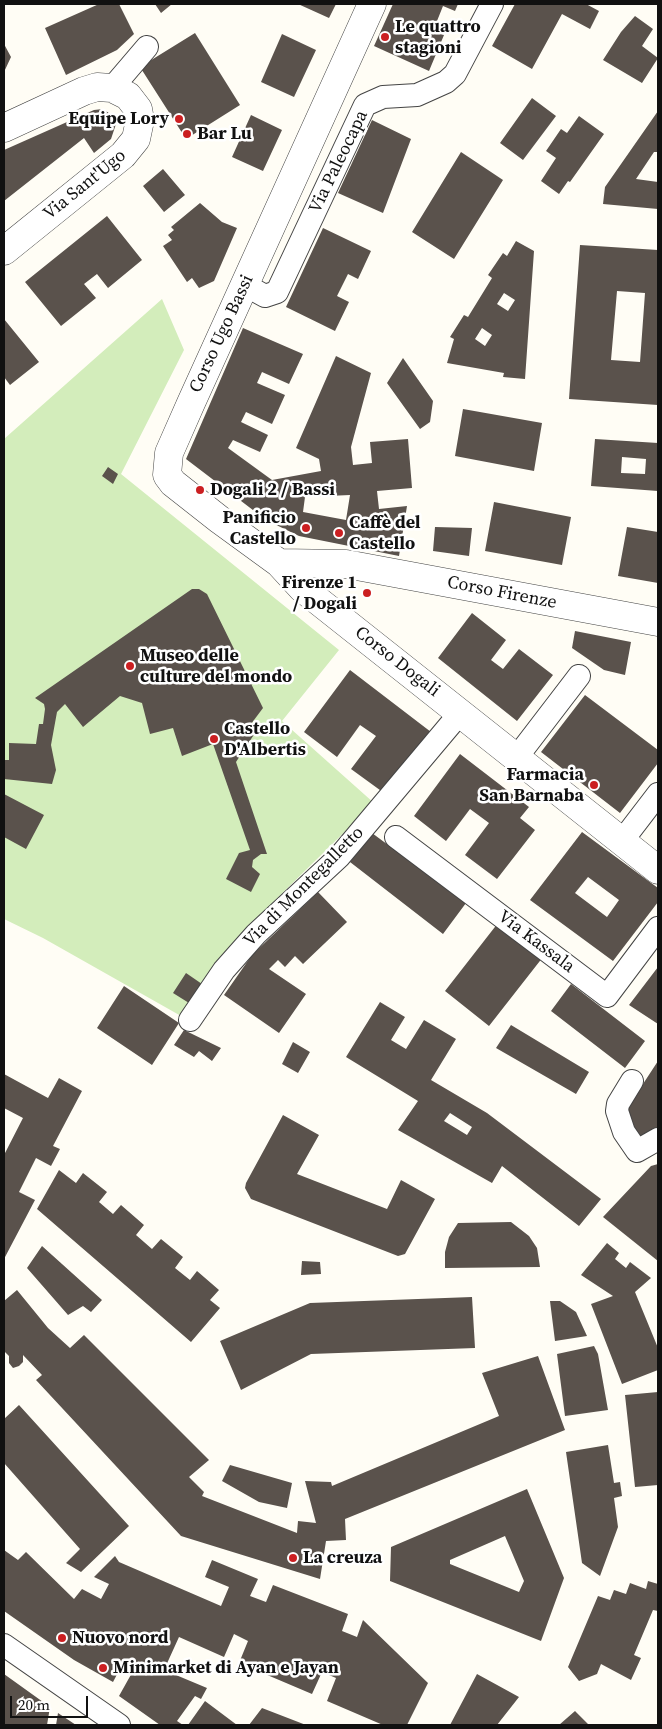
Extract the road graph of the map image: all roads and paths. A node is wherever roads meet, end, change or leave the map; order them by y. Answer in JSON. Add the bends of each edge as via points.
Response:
{"nodes":[{"id":1,"x":372,"y":4,"type":"edge"},
{"id":2,"x":492,"y":4,"type":"edge"},
{"id":3,"x":147,"y":47,"type":"dead end"},
{"id":4,"x":112,"y":88,"type":"junction"},
{"id":5,"x":4,"y":128,"type":"edge"},
{"id":6,"x":4,"y":251,"type":"edge"},
{"id":7,"x":245,"y":285,"type":"junction"},
{"id":8,"x":279,"y":563,"type":"junction"},
{"id":9,"x":658,"y":622,"type":"edge"},
{"id":10,"x":579,"y":676,"type":"dead end"},
{"id":11,"x":461,"y":712,"type":"junction"},
{"id":12,"x":517,"y":757,"type":"junction"},
{"id":13,"x":658,"y":794,"type":"edge"},
{"id":14,"x":396,"y":836,"type":"dead end"},
{"id":15,"x":622,"y":841,"type":"junction"},
{"id":16,"x":658,"y":870,"type":"edge"},
{"id":17,"x":658,"y":928,"type":"edge"},
{"id":18,"x":190,"y":1020,"type":"dead end"},
{"id":19,"x":632,"y":1081,"type":"dead end"},
{"id":20,"x":658,"y":1139,"type":"edge"},
{"id":21,"x":4,"y":1645,"type":"edge"},
{"id":22,"x":119,"y":1725,"type":"edge"}],
"edges":[{"from":1,"to":7,"type":"street","name":"Corso Ugo Bassi"},
{"from":2,"to":7,"type":"street","name":"Via Paleocapa","via":[[455,74],[446,82],[417,95],[383,97],[364,105],[277,292],[265,296]]},
{"from":3,"to":4,"type":"street"},
{"from":4,"to":5,"type":"street","via":[[97,87],[84,91]]},
{"from":4,"to":6,"type":"street","name":"Via Sant'Ugo","via":[[128,96],[138,109],[139,126],[132,146]]},
{"from":7,"to":8,"type":"street","name":"Corso Ugo Bassi","via":[[169,453],[166,472],[169,480]]},
{"from":8,"to":9,"type":"street","name":"Corso Firenze","via":[[346,564]]},
{"from":8,"to":11,"type":"street","name":"Corso Dogali","via":[[302,588]]},
{"from":10,"to":12,"type":"street"},
{"from":11,"to":12,"type":"street","name":"Corso Dogali"},
{"from":11,"to":18,"type":"street","name":"Via di Montegalletto","via":[[340,857],[256,934],[224,970]]},
{"from":12,"to":15,"type":"street","name":"Corso Dogali"},
{"from":13,"to":15,"type":"street"},
{"from":14,"to":17,"type":"street","name":"Via Kassala","via":[[607,996]]},
{"from":15,"to":16,"type":"street","name":"Corso Dogali"},
{"from":19,"to":20,"type":"street","via":[[618,1104],[624,1132],[637,1151]]},
{"from":21,"to":22,"type":"street"}]}
